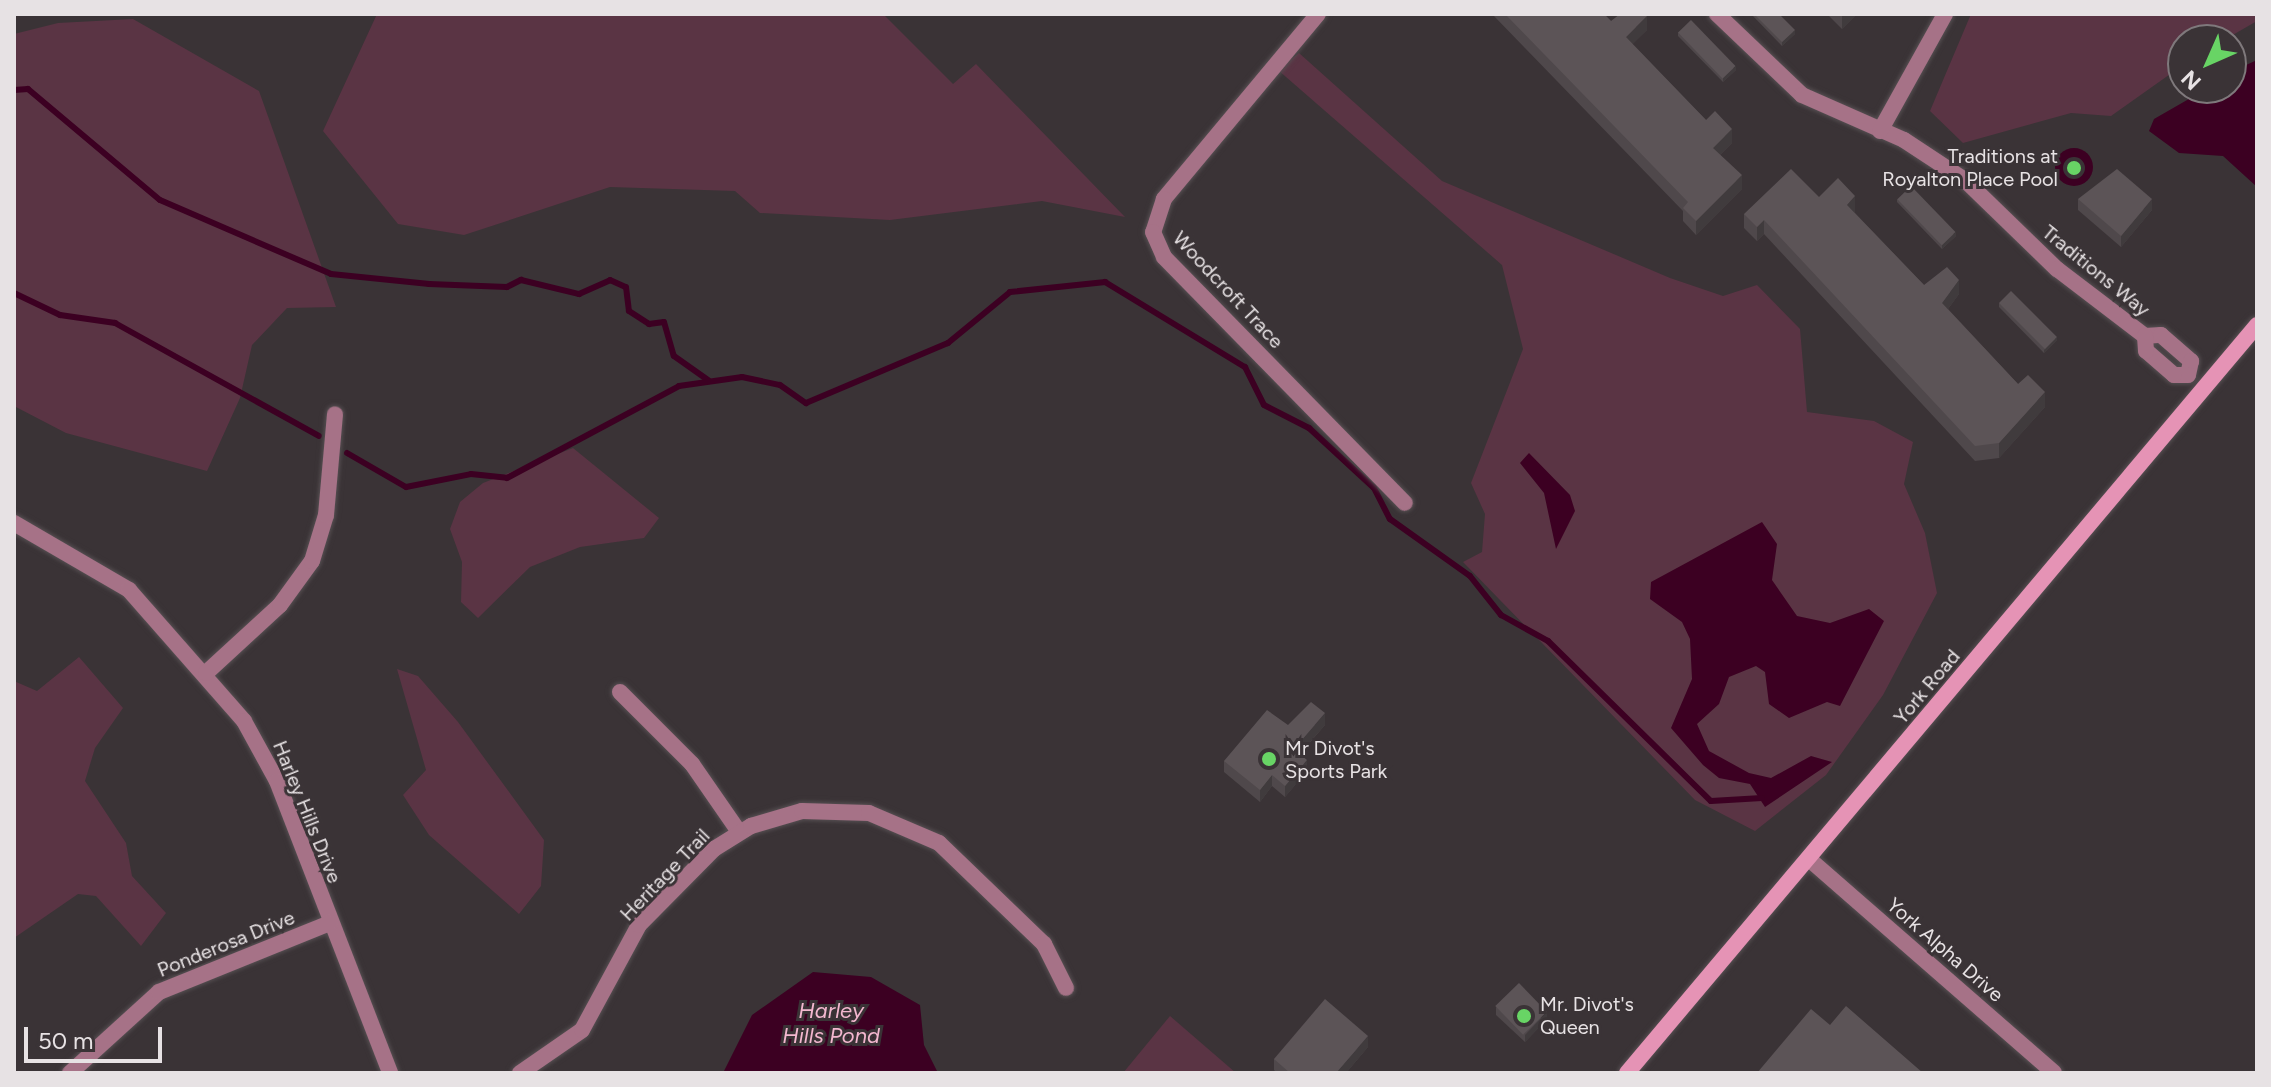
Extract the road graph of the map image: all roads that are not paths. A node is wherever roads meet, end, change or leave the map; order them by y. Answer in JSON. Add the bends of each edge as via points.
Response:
{"nodes":[{"id":1,"x":1318,"y":14,"type":"edge"},
{"id":2,"x":1717,"y":14,"type":"edge"},
{"id":3,"x":1945,"y":14,"type":"edge"},
{"id":4,"x":1880,"y":131,"type":"junction"},
{"id":5,"x":2257,"y":325,"type":"edge"},
{"id":6,"x":2203,"y":389,"type":"junction"},
{"id":7,"x":335,"y":414,"type":"dead end"},
{"id":8,"x":1405,"y":503,"type":"dead end"},
{"id":9,"x":14,"y":523,"type":"edge"},
{"id":10,"x":206,"y":673,"type":"junction"},
{"id":11,"x":620,"y":692,"type":"dead end"},
{"id":12,"x":739,"y":832,"type":"junction"},
{"id":13,"x":1809,"y":859,"type":"junction"},
{"id":14,"x":330,"y":923,"type":"junction"},
{"id":15,"x":1066,"y":988,"type":"dead end"},
{"id":16,"x":70,"y":1073,"type":"edge"},
{"id":17,"x":390,"y":1073,"type":"edge"},
{"id":18,"x":520,"y":1073,"type":"edge"},
{"id":19,"x":1627,"y":1073,"type":"edge"},
{"id":20,"x":2054,"y":1073,"type":"edge"}],
"edges":[{"from":1,"to":8,"type":"street","name":"Woodcroft Trace","via":[[1273,59],[1212,149],[1158,206],[1155,240]]},
{"from":2,"to":4,"type":"street","name":"Traditions Way","via":[[1787,85]]},
{"from":3,"to":4,"type":"street"},
{"from":4,"to":6,"type":"street","name":"Traditions Way","via":[[1965,180],[2039,254],[2145,336],[2146,351],[2174,375],[2188,375]]},
{"from":5,"to":6,"type":"street","name":"York Road"},
{"from":6,"to":13,"type":"street","name":"York Road"},
{"from":7,"to":10,"type":"street","via":[[326,515],[312,561],[280,605]]},
{"from":9,"to":10,"type":"street","name":"Harley Hills Drive","via":[[112,576]]},
{"from":10,"to":14,"type":"street","name":"Harley Hills Drive","via":[[269,764]]},
{"from":11,"to":12,"type":"street","via":[[692,764]]},
{"from":12,"to":15,"type":"street","name":"Heritage Trail","via":[[820,808],[906,825],[950,852],[1044,944]]},
{"from":12,"to":18,"type":"street","name":"Heritage Trail","via":[[639,925],[582,1030]]},
{"from":13,"to":19,"type":"street","name":"York Road"},
{"from":13,"to":20,"type":"street","name":"York Alpha Drive"},
{"from":14,"to":16,"type":"street","name":"Ponderosa Drive","via":[[159,992]]},
{"from":14,"to":17,"type":"street","name":"Harley Hills Drive"}]}
